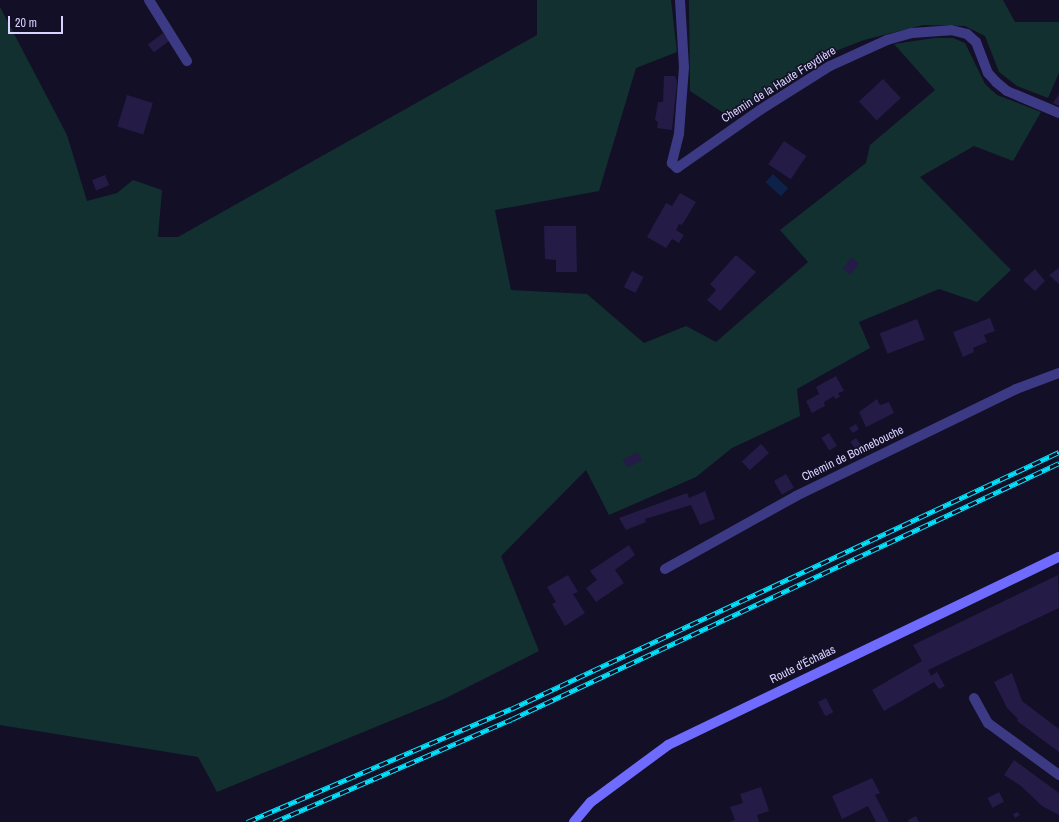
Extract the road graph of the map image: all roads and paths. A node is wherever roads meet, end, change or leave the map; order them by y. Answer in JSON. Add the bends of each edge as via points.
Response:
{"nodes":[{"id":1,"x":148,"y":0,"type":"edge"},
{"id":2,"x":680,"y":0,"type":"edge"},
{"id":3,"x":187,"y":61,"type":"dead end"},
{"id":4,"x":1059,"y":113,"type":"edge"},
{"id":5,"x":1059,"y":373,"type":"edge"},
{"id":6,"x":1059,"y":557,"type":"edge"},
{"id":7,"x":665,"y":569,"type":"dead end"},
{"id":8,"x":974,"y":698,"type":"dead end"},
{"id":9,"x":1059,"y":775,"type":"edge"},
{"id":10,"x":574,"y":822,"type":"edge"}],
"edges":[{"from":1,"to":3,"type":"street"},
{"from":2,"to":4,"type":"street","name":"Chemin de la Haute Freydière","via":[[684,67],[679,134],[672,163],[677,168],[760,110],[830,66],[887,40],[912,33],[951,30],[967,34],[976,42],[988,72],[996,82],[1007,91]]},
{"from":5,"to":7,"type":"street","name":"Chemin de Bonnebouche","via":[[1016,389],[796,496]]},
{"from":6,"to":10,"type":"street","name":"Route d'Échalas","via":[[668,744],[591,802]]},
{"from":8,"to":9,"type":"street","via":[[988,723]]}]}
